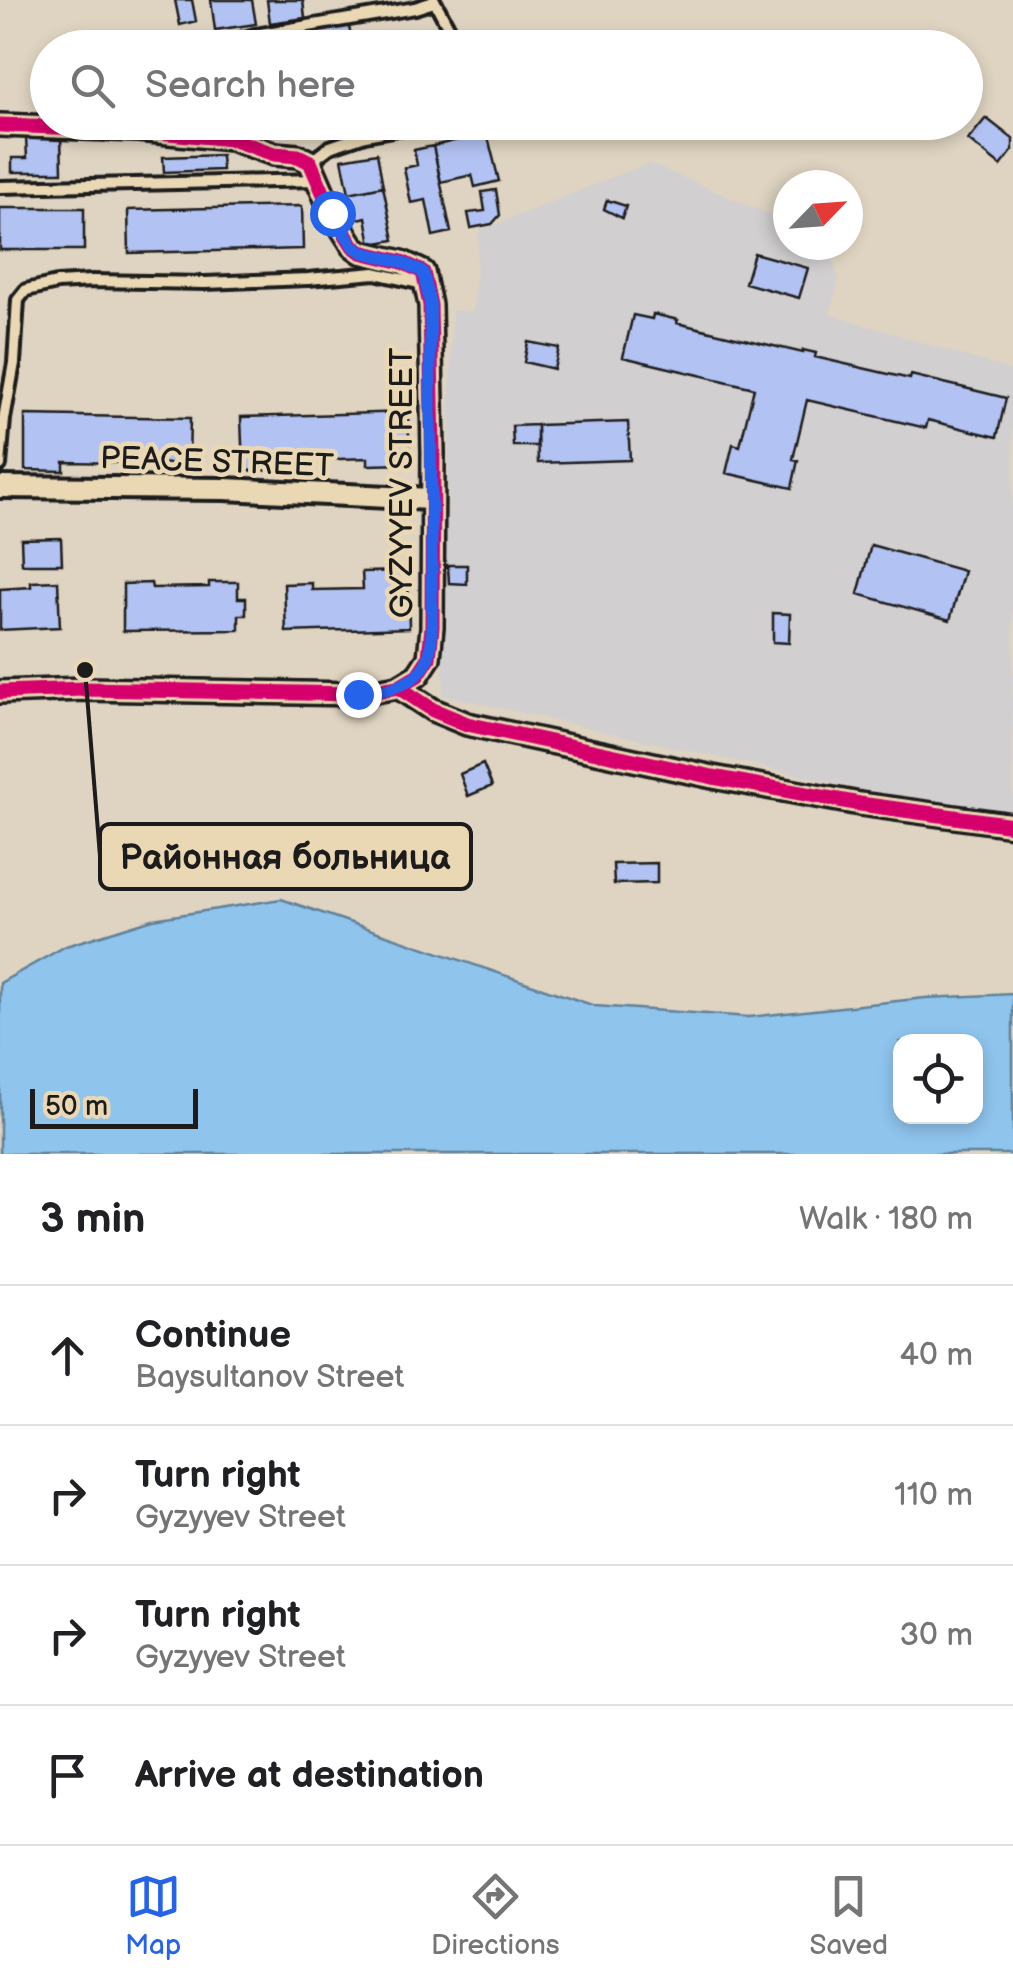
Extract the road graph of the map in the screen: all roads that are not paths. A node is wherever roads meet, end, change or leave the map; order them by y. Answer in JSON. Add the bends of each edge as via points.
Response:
{"nodes":[{"id":1,"x":434,"y":1,"type":"edge"},
{"id":2,"x":285,"y":30,"type":"edge"},
{"id":3,"x":451,"y":30,"type":"edge"},
{"id":4,"x":0,"y":125,"type":"edge"},
{"id":5,"x":30,"y":125,"type":"edge"},
{"id":6,"x":247,"y":140,"type":"edge"},
{"id":7,"x":350,"y":140,"type":"edge"},
{"id":8,"x":314,"y":171,"type":"junction"},
{"id":9,"x":0,"y":187,"type":"edge"},
{"id":10,"x":427,"y":285,"type":"junction"},
{"id":11,"x":0,"y":465,"type":"edge"},
{"id":12,"x":0,"y":487,"type":"edge"},
{"id":13,"x":432,"y":500,"type":"junction"},
{"id":14,"x":398,"y":687,"type":"junction"},
{"id":15,"x":0,"y":692,"type":"edge"},
{"id":16,"x":1013,"y":826,"type":"edge"}],
"edges":[{"from":1,"to":2,"type":"lane"},
{"from":1,"to":3,"type":"lane"},
{"from":4,"to":5,"type":"street"},
{"from":6,"to":8,"type":"street","via":[[274,154],[298,156]]},
{"from":7,"to":8,"type":"lane","via":[[330,147]]},
{"from":8,"to":9,"type":"lane"},
{"from":8,"to":10,"type":"street","via":[[353,246],[423,272]]},
{"from":10,"to":11,"type":"lane","via":[[375,272],[26,290],[18,300]]},
{"from":10,"to":13,"type":"street","name":"GYZYYEV STREET"},
{"from":12,"to":13,"type":"street","name":"PEACE STREET"},
{"from":13,"to":14,"type":"street","name":"GYZYYEV STREET","via":[[429,658]]},
{"from":14,"to":15,"type":"street","via":[[358,694]]},
{"from":14,"to":16,"type":"street","via":[[467,724],[786,791]]}]}
